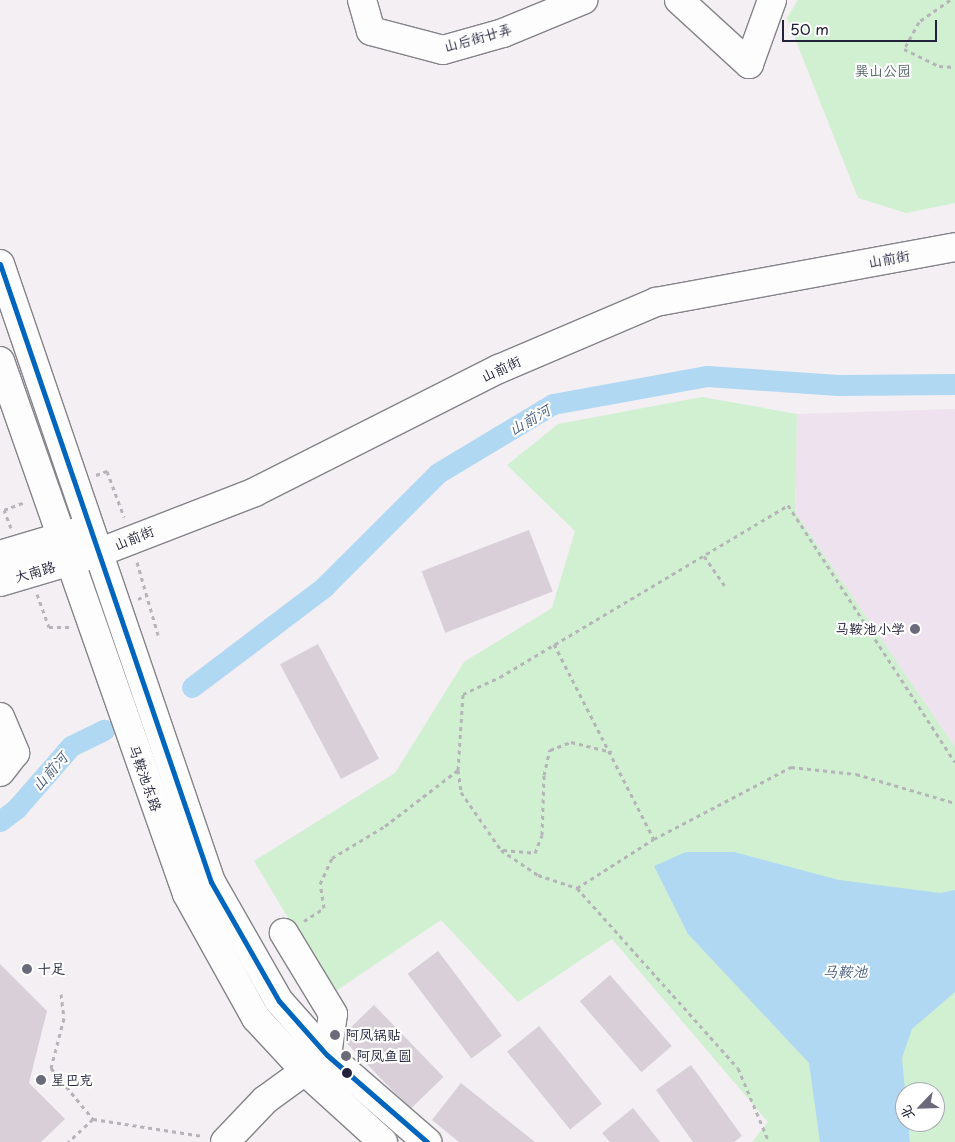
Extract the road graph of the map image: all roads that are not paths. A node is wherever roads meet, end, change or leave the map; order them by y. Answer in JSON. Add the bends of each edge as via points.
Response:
{"nodes":[{"id":1,"x":362,"y":0,"type":"edge"},
{"id":2,"x":583,"y":0,"type":"edge"},
{"id":3,"x":679,"y":0,"type":"edge"},
{"id":4,"x":772,"y":0,"type":"edge"},
{"id":5,"x":955,"y":247,"type":"edge"},
{"id":6,"x":0,"y":264,"type":"edge"},
{"id":7,"x":0,"y":361,"type":"edge"},
{"id":8,"x":93,"y":541,"type":"junction"},
{"id":9,"x":66,"y":549,"type":"junction"},
{"id":10,"x":0,"y":555,"type":"edge"},
{"id":11,"x":0,"y":582,"type":"edge"},
{"id":12,"x":0,"y":717,"type":"edge"},
{"id":13,"x":0,"y":772,"type":"edge"},
{"id":14,"x":284,"y":933,"type":"road end"},
{"id":15,"x":327,"y":1055,"type":"junction"},
{"id":16,"x":306,"y":1072,"type":"junction"},
{"id":17,"x":227,"y":1140,"type":"edge"},
{"id":18,"x":383,"y":1142,"type":"edge"},
{"id":19,"x":428,"y":1142,"type":"edge"}],
"edges":[{"from":1,"to":2,"type":"main road","name":"山后街廿弄","via":[[371,31],[443,50],[503,33]]},
{"from":3,"to":4,"type":"main road","via":[[748,64]]},
{"from":5,"to":8,"type":"main road","name":"山前街","via":[[656,302],[499,369],[255,492]]},
{"from":6,"to":8,"type":"main road","name":"马鞍池东路"},
{"from":7,"to":9,"type":"main road","name":"马鞍池东路"},
{"from":8,"to":9,"type":"main road","name":"山前街"},
{"from":8,"to":15,"type":"main road","name":"马鞍池东路","via":[[211,882],[279,1001]]},
{"from":9,"to":10,"type":"main road","name":"大南路"},
{"from":9,"to":11,"type":"main road","name":"大南路"},
{"from":9,"to":16,"type":"main road","name":"马鞍池东路","via":[[186,894],[256,1018]]},
{"from":12,"to":13,"type":"main road","via":[[15,753]]},
{"from":14,"to":15,"type":"main road","via":[[333,1014]]},
{"from":15,"to":16,"type":"main road"},
{"from":15,"to":19,"type":"main road","name":"马鞍池东路"},
{"from":16,"to":17,"type":"main road","via":[[265,1100]]},
{"from":16,"to":18,"type":"main road","name":"马鞍池东路"}]}
